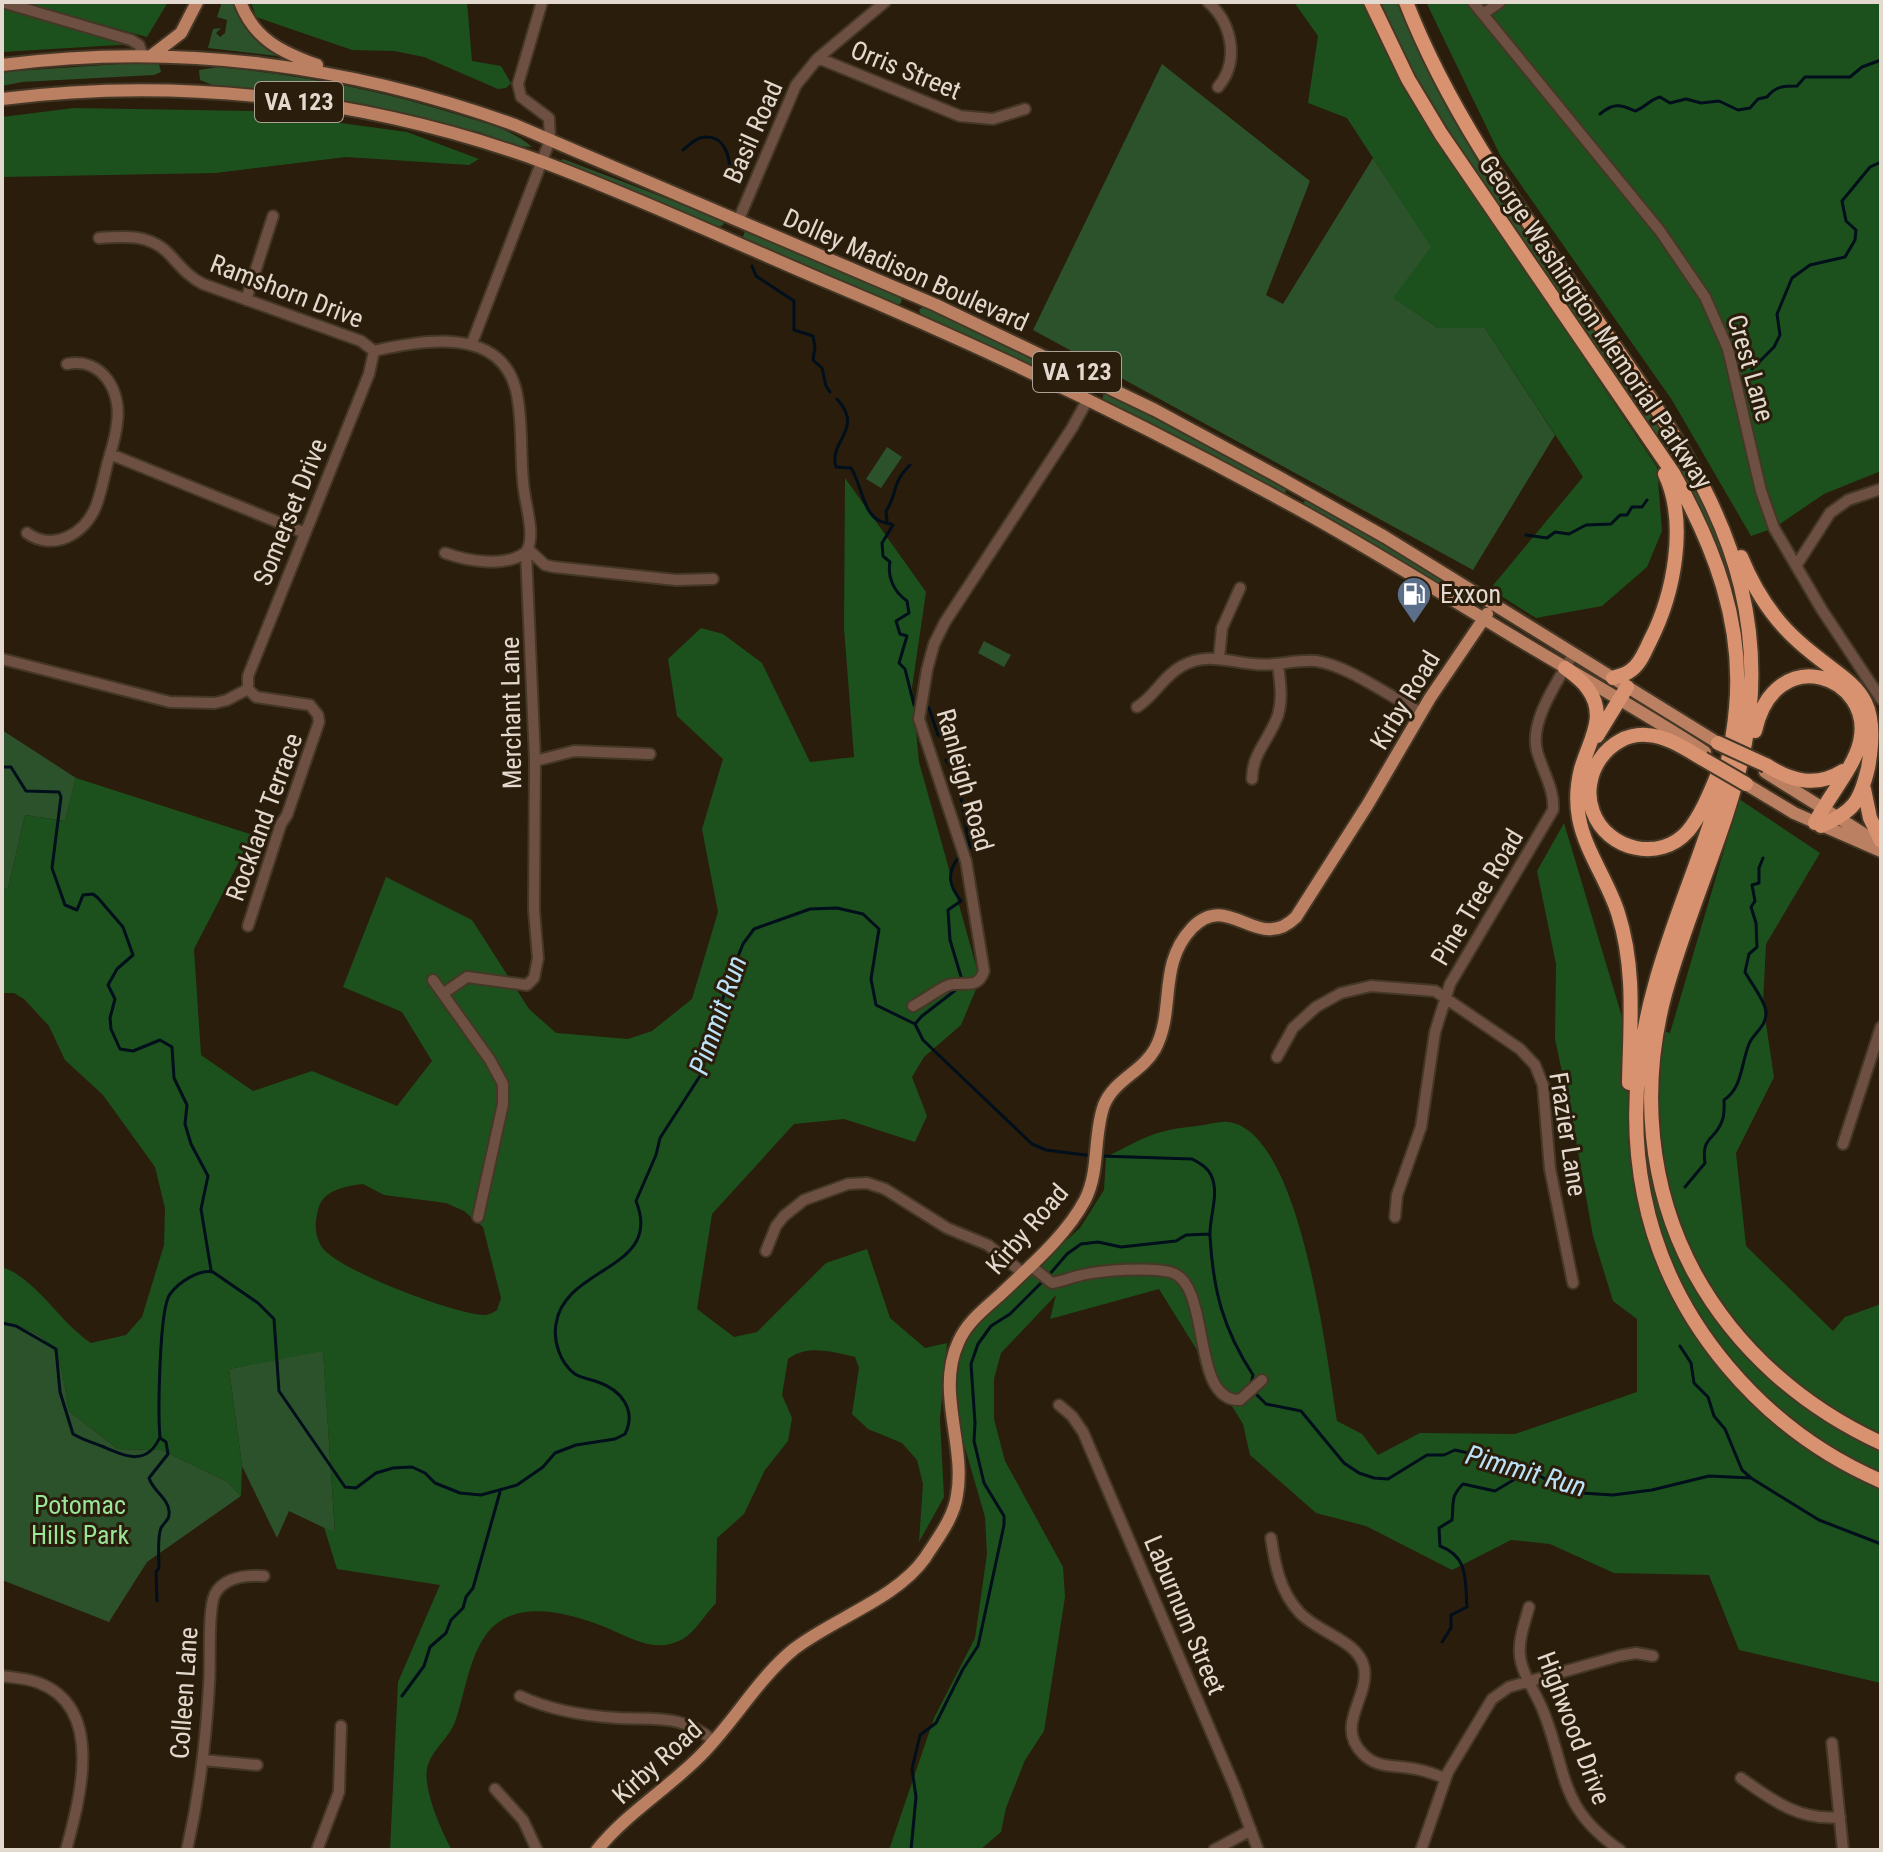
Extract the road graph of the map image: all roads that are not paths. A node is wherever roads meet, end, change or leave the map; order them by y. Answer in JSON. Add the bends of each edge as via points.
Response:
{"nodes":[{"id":1,"x":2,"y":2,"type":"edge"},
{"id":2,"x":197,"y":2,"type":"edge"},
{"id":3,"x":240,"y":2,"type":"edge"},
{"id":4,"x":542,"y":2,"type":"edge"},
{"id":5,"x":885,"y":2,"type":"edge"},
{"id":6,"x":1208,"y":2,"type":"edge"},
{"id":7,"x":1371,"y":2,"type":"edge"},
{"id":8,"x":1406,"y":2,"type":"edge"},
{"id":9,"x":1473,"y":2,"type":"edge"},
{"id":10,"x":1500,"y":2,"type":"edge"},
{"id":11,"x":1483,"y":14,"type":"junction"},
{"id":12,"x":147,"y":56,"type":"junction"},
{"id":13,"x":818,"y":58,"type":"junction"},
{"id":14,"x":2,"y":65,"type":"edge"},
{"id":15,"x":354,"y":78,"type":"junction"},
{"id":16,"x":1218,"y":87,"type":"dead end"},
{"id":17,"x":2,"y":99,"type":"edge"},
{"id":18,"x":1025,"y":109,"type":"dead end"},
{"id":19,"x":550,"y":140,"type":"junction"},
{"id":20,"x":542,"y":162,"type":"junction"},
{"id":21,"x":273,"y":216,"type":"dead end"},
{"id":22,"x":738,"y":221,"type":"junction"},
{"id":23,"x":99,"y":238,"type":"dead end"},
{"id":24,"x":730,"y":241,"type":"junction"},
{"id":25,"x":914,"y":296,"type":"junction"},
{"id":26,"x":246,"y":300,"type":"junction"},
{"id":27,"x":904,"y":314,"type":"junction"},
{"id":28,"x":472,"y":343,"type":"junction"},
{"id":29,"x":374,"y":351,"type":"junction"},
{"id":30,"x":67,"y":364,"type":"dead end"},
{"id":31,"x":1097,"y":381,"type":"junction"},
{"id":32,"x":1088,"y":399,"type":"junction"},
{"id":33,"x":1647,"y":433,"type":"junction"},
{"id":34,"x":110,"y":454,"type":"junction"},
{"id":35,"x":1300,"y":489,"type":"junction"},
{"id":36,"x":1881,"y":489,"type":"edge"},
{"id":37,"x":1292,"y":505,"type":"junction"},
{"id":38,"x":1715,"y":511,"type":"junction"},
{"id":39,"x":27,"y":533,"type":"dead end"},
{"id":40,"x":305,"y":533,"type":"junction"},
{"id":41,"x":528,"y":551,"type":"junction"},
{"id":42,"x":445,"y":553,"type":"dead end"},
{"id":43,"x":1796,"y":566,"type":"junction"},
{"id":44,"x":713,"y":579,"type":"dead end"},
{"id":45,"x":1240,"y":588,"type":"dead end"},
{"id":46,"x":1494,"y":605,"type":"junction"},
{"id":47,"x":1484,"y":619,"type":"junction"},
{"id":48,"x":1573,"y":654,"type":"junction"},
{"id":49,"x":1219,"y":658,"type":"junction"},
{"id":50,"x":2,"y":659,"type":"edge"},
{"id":51,"x":1278,"y":665,"type":"junction"},
{"id":52,"x":1565,"y":668,"type":"junction"},
{"id":53,"x":1613,"y":678,"type":"junction"},
{"id":54,"x":248,"y":689,"type":"junction"},
{"id":55,"x":1623,"y":693,"type":"junction"},
{"id":56,"x":1881,"y":699,"type":"edge"},
{"id":57,"x":1137,"y":707,"type":"dead end"},
{"id":58,"x":1421,"y":712,"type":"junction"},
{"id":59,"x":1720,"y":740,"type":"junction"},
{"id":60,"x":1589,"y":750,"type":"junction"},
{"id":61,"x":650,"y":754,"type":"dead end"},
{"id":62,"x":1704,"y":756,"type":"junction"},
{"id":63,"x":535,"y":761,"type":"junction"},
{"id":64,"x":1765,"y":768,"type":"junction"},
{"id":65,"x":1846,"y":768,"type":"junction"},
{"id":66,"x":1252,"y":779,"type":"dead end"},
{"id":67,"x":1746,"y":784,"type":"joint"},
{"id":68,"x":1864,"y":786,"type":"junction"},
{"id":69,"x":1822,"y":808,"type":"junction"},
{"id":70,"x":1729,"y":811,"type":"junction"},
{"id":71,"x":1839,"y":818,"type":"junction"},
{"id":72,"x":1818,"y":824,"type":"junction"},
{"id":73,"x":1881,"y":841,"type":"edge"},
{"id":74,"x":1881,"y":849,"type":"edge"},
{"id":75,"x":248,"y":926,"type":"dead end"},
{"id":76,"x":433,"y":980,"type":"dead end"},
{"id":77,"x":444,"y":993,"type":"junction"},
{"id":78,"x":1445,"y":998,"type":"junction"},
{"id":79,"x":913,"y":1006,"type":"dead end"},
{"id":80,"x":1881,"y":1027,"type":"edge"},
{"id":81,"x":1277,"y":1057,"type":"dead end"},
{"id":82,"x":1843,"y":1144,"type":"dead end"},
{"id":83,"x":1643,"y":1191,"type":"junction"},
{"id":84,"x":478,"y":1217,"type":"dead end"},
{"id":85,"x":1395,"y":1217,"type":"dead end"},
{"id":86,"x":766,"y":1251,"type":"dead end"},
{"id":87,"x":1029,"y":1269,"type":"junction"},
{"id":88,"x":1573,"y":1283,"type":"dead end"},
{"id":89,"x":1262,"y":1380,"type":"dead end"},
{"id":90,"x":1059,"y":1405,"type":"dead end"},
{"id":91,"x":1881,"y":1443,"type":"edge"},
{"id":92,"x":1881,"y":1481,"type":"edge"},
{"id":93,"x":1271,"y":1538,"type":"dead end"},
{"id":94,"x":264,"y":1576,"type":"dead end"},
{"id":95,"x":1529,"y":1607,"type":"dead end"},
{"id":96,"x":1653,"y":1656,"type":"dead end"},
{"id":97,"x":2,"y":1676,"type":"edge"},
{"id":98,"x":1530,"y":1681,"type":"junction"},
{"id":99,"x":520,"y":1696,"type":"dead end"},
{"id":100,"x":341,"y":1726,"type":"dead end"},
{"id":101,"x":714,"y":1741,"type":"junction"},
{"id":102,"x":1832,"y":1743,"type":"dead end"},
{"id":103,"x":203,"y":1760,"type":"junction"},
{"id":104,"x":257,"y":1765,"type":"dead end"},
{"id":105,"x":1445,"y":1778,"type":"junction"},
{"id":106,"x":1741,"y":1778,"type":"dead end"},
{"id":107,"x":495,"y":1789,"type":"dead end"},
{"id":108,"x":1840,"y":1817,"type":"junction"},
{"id":109,"x":1251,"y":1830,"type":"junction"},
{"id":110,"x":66,"y":1850,"type":"edge"},
{"id":111,"x":187,"y":1850,"type":"edge"},
{"id":112,"x":317,"y":1850,"type":"edge"},
{"id":113,"x":537,"y":1850,"type":"edge"},
{"id":114,"x":597,"y":1850,"type":"edge"},
{"id":115,"x":1214,"y":1850,"type":"edge"},
{"id":116,"x":1258,"y":1850,"type":"edge"},
{"id":117,"x":1421,"y":1850,"type":"edge"},
{"id":118,"x":1620,"y":1850,"type":"edge"},
{"id":119,"x":1843,"y":1850,"type":"edge"}],
"edges":[{"from":1,"to":12,"type":"street","via":[[131,40]]},
{"from":2,"to":12,"type":"main road","via":[[181,33]]},
{"from":3,"to":15,"type":"main road","via":[[272,47]]},
{"from":4,"to":19,"type":"street","via":[[518,84],[521,97],[549,118]]},
{"from":5,"to":13,"type":"street","name":"Basil Road"},
{"from":6,"to":16,"type":"street","via":[[1230,40],[1230,64]]},
{"from":7,"to":33,"type":"highway","name":"George Washington Memorial Parkway","via":[[1441,134]]},
{"from":8,"to":38,"type":"highway","name":"George Washington Memorial Parkway","via":[[1464,123],[1653,401]]},
{"from":9,"to":11,"type":"street","name":"Crest Lane"},
{"from":10,"to":11,"type":"street"},
{"from":11,"to":43,"type":"street","name":"Crest Lane","via":[[1660,231],[1705,297],[1728,349],[1766,507]]},
{"from":12,"to":14,"type":"main road","name":"Dolley Madison Boulevard","number":"VA 123"},
{"from":12,"to":15,"type":"main road","name":"Dolley Madison Boulevard","number":"VA 123","via":[[249,62]]},
{"from":13,"to":18,"type":"street","name":"Orris Street","via":[[960,116],[993,119]]},
{"from":13,"to":22,"type":"street","name":"Basil Road","via":[[788,100]]},
{"from":15,"to":19,"type":"main road","name":"Dolley Madison Boulevard","number":"VA 123","via":[[458,106]]},
{"from":17,"to":20,"type":"main road","name":"Dolley Madison Boulevard","number":"VA 123","via":[[140,89],[264,97],[419,125]]},
{"from":19,"to":20,"type":"street"},
{"from":19,"to":22,"type":"main road","name":"Dolley Madison Boulevard","number":"VA 123"},
{"from":20,"to":24,"type":"main road","name":"Dolley Madison Boulevard","number":"VA 123"},
{"from":20,"to":28,"type":"street"},
{"from":21,"to":26,"type":"street"},
{"from":22,"to":24,"type":"main road"},
{"from":22,"to":25,"type":"main road","name":"Dolley Madison Boulevard","number":"VA 123"},
{"from":23,"to":26,"type":"street","name":"Ramshorn Drive","via":[[149,240],[194,279]]},
{"from":24,"to":27,"type":"main road","name":"Dolley Madison Boulevard","number":"VA 123"},
{"from":25,"to":27,"type":"main road"},
{"from":25,"to":31,"type":"main road","name":"Dolley Madison Boulevard","number":"VA 123"},
{"from":26,"to":29,"type":"street","name":"Ramshorn Drive","via":[[361,341]]},
{"from":27,"to":32,"type":"main road","name":"Dolley Madison Boulevard","number":"VA 123"},
{"from":28,"to":29,"type":"street","name":"Ramshorn Drive"},
{"from":28,"to":41,"type":"street","name":"Merchant Lane","via":[[498,360],[516,390],[532,537]]},
{"from":29,"to":40,"type":"street","name":"Somerset Drive"},
{"from":30,"to":34,"type":"street","via":[[94,366],[113,389],[118,413]]},
{"from":31,"to":32,"type":"main road"},
{"from":31,"to":35,"type":"main road","name":"Dolley Madison Boulevard","number":"VA 123"},
{"from":32,"to":37,"type":"main road","name":"Dolley Madison Boulevard","number":"VA 123"},
{"from":32,"to":79,"type":"street","name":"Ranleigh Road","via":[[934,644],[919,719],[966,861],[984,971],[973,984],[948,985]]},
{"from":33,"to":53,"type":"highway","via":[[1672,498],[1675,568],[1660,622],[1639,662]]},
{"from":33,"to":59,"type":"highway","name":"George Washington Memorial Parkway","via":[[1698,520],[1727,596],[1737,658],[1736,706]]},
{"from":34,"to":39,"type":"street","via":[[96,506],[83,526],[57,542]]},
{"from":34,"to":40,"type":"street"},
{"from":35,"to":37,"type":"main road"},
{"from":35,"to":46,"type":"main road","name":"Dolley Madison Boulevard","number":"VA 123"},
{"from":36,"to":43,"type":"street","via":[[1848,500],[1830,513]]},
{"from":37,"to":47,"type":"main road","name":"Dolley Madison Boulevard","number":"VA 123"},
{"from":38,"to":68,"type":"highway","via":[[1773,615],[1865,700],[1873,733]]},
{"from":38,"to":70,"type":"highway","name":"George Washington Memorial Parkway","via":[[1740,584],[1752,662],[1746,739]]},
{"from":40,"to":54,"type":"street","name":"Somerset Drive","via":[[248,676]]},
{"from":41,"to":42,"type":"street","via":[[515,559],[483,561]]},
{"from":41,"to":44,"type":"street","via":[[554,567]]},
{"from":41,"to":63,"type":"street","name":"Merchant Lane"},
{"from":43,"to":56,"type":"street","name":"Crest Lane"},
{"from":45,"to":49,"type":"street","via":[[1222,628]]},
{"from":46,"to":47,"type":"main road","name":"Kirby Road"},
{"from":46,"to":48,"type":"main road","name":"Dolley Madison Boulevard","number":"VA 123"},
{"from":47,"to":52,"type":"main road","name":"Dolley Madison Boulevard","number":"VA 123"},
{"from":47,"to":58,"type":"main road","name":"Kirby Road"},
{"from":48,"to":52,"type":"street","name":"Pine Tree Road"},
{"from":48,"to":53,"type":"main road","name":"Dolley Madison Boulevard","number":"VA 123"},
{"from":49,"to":51,"type":"street"},
{"from":49,"to":57,"type":"street","via":[[1182,665]]},
{"from":50,"to":54,"type":"street","via":[[170,702],[215,703]]},
{"from":51,"to":58,"type":"street","via":[[1311,660],[1335,666]]},
{"from":51,"to":66,"type":"street","via":[[1279,712],[1254,760]]},
{"from":52,"to":55,"type":"main road","name":"Dolley Madison Boulevard","number":"VA 123"},
{"from":52,"to":60,"type":"highway","via":[[1587,688],[1595,704],[1597,724]]},
{"from":52,"to":78,"type":"street","name":"Pine Tree Road","via":[[1540,715],[1535,737],[1553,810]]},
{"from":53,"to":55,"type":"main road","name":"Dolley Madison Boulevard","number":"VA 123"},
{"from":54,"to":75,"type":"street","name":"Rockland Terrace","via":[[256,697],[310,705],[319,729]]},
{"from":55,"to":59,"type":"main road","name":"Dolley Madison Boulevard","number":"VA 123"},
{"from":55,"to":60,"type":"highway"},
{"from":55,"to":62,"type":"main road","name":"Dolley Madison Boulevard","number":"VA 123"},
{"from":58,"to":87,"type":"main road","name":"Kirby Road","via":[[1292,922],[1267,931],[1231,916],[1213,915],[1185,937],[1169,972],[1156,1047],[1118,1083],[1102,1111],[1089,1191]]},
{"from":59,"to":62,"type":"highway","via":[[1699,815],[1673,843],[1655,849],[1630,847],[1612,838],[1596,819],[1590,800],[1592,775],[1618,742],[1652,735]]},
{"from":59,"to":64,"type":"highway","bridge":true},
{"from":59,"to":83,"type":"highway","name":"George Washington Memorial Parkway","via":[[1719,797],[1644,1029],[1637,1100]]},
{"from":60,"to":83,"type":"highway","via":[[1579,782],[1578,811],[1618,910],[1628,952],[1629,1110]]},
{"from":61,"to":63,"type":"street","via":[[574,751]]},
{"from":62,"to":67,"type":"highway","bridge":true},
{"from":63,"to":77,"type":"street","name":"Merchant Lane","via":[[534,978],[521,985],[467,977]]},
{"from":64,"to":65,"type":"highway","via":[[1806,782]]},
{"from":64,"to":69,"type":"main road"},
{"from":65,"to":69,"type":"highway"},
{"from":65,"to":70,"type":"highway","via":[[1861,738],[1861,719],[1852,699],[1828,680],[1792,680],[1764,703]]},
{"from":67,"to":72,"type":"main road"},
{"from":68,"to":71,"type":"highway","via":[[1856,804]]},
{"from":68,"to":73,"type":"highway"},
{"from":69,"to":71,"type":"main road"},
{"from":69,"to":72,"type":"highway"},
{"from":70,"to":91,"type":"highway","name":"George Washington Memorial Parkway","via":[[1675,961],[1655,1041],[1651,1117],[1663,1195],[1691,1267],[1745,1344],[1802,1397]]},
{"from":71,"to":72,"type":"highway"},
{"from":71,"to":74,"type":"main road"},
{"from":72,"to":74,"type":"main road"},
{"from":76,"to":77,"type":"street"},
{"from":77,"to":84,"type":"street","via":[[490,1060],[504,1091]]},
{"from":78,"to":81,"type":"street","name":"Frazier Lane","via":[[1435,991],[1391,986],[1341,993],[1304,1017]]},
{"from":78,"to":85,"type":"street","name":"Pine Tree Road","via":[[1421,1127],[1397,1195]]},
{"from":78,"to":88,"type":"street","name":"Frazier Lane","via":[[1520,1049],[1540,1074],[1551,1178]]},
{"from":80,"to":82,"type":"street"},
{"from":83,"to":92,"type":"highway","name":"George Washington Memorial Parkway","via":[[1674,1282],[1724,1362],[1791,1428]]},
{"from":86,"to":87,"type":"street","via":[[776,1226],[793,1208],[832,1189],[867,1183]]},
{"from":87,"to":89,"type":"street","via":[[1056,1283],[1093,1274],[1154,1271],[1178,1276],[1191,1297],[1214,1381],[1226,1396],[1244,1398]]},
{"from":87,"to":101,"type":"main road","name":"Kirby Road","via":[[972,1321],[954,1351],[951,1387],[958,1491],[929,1552],[903,1581],[794,1649]]},
{"from":90,"to":109,"type":"street","name":"Laburnum Street","via":[[1083,1432]]},
{"from":93,"to":105,"type":"street","via":[[1279,1578],[1295,1606],[1317,1628],[1351,1647],[1363,1664],[1351,1724],[1359,1749],[1382,1766]]},
{"from":94,"to":103,"type":"street","name":"Colleen Lane","via":[[235,1579],[220,1587],[213,1601]]},
{"from":95,"to":98,"type":"street","name":"Highwood Drive","via":[[1520,1650]]},
{"from":96,"to":98,"type":"street","via":[[1631,1653]]},
{"from":97,"to":110,"type":"street","via":[[51,1689],[80,1727],[80,1779]]},
{"from":98,"to":105,"type":"street","via":[[1492,1699]]},
{"from":98,"to":118,"type":"street","name":"Highwood Drive","via":[[1575,1805],[1594,1831]]},
{"from":99,"to":101,"type":"street","via":[[570,1712],[679,1721]]},
{"from":100,"to":112,"type":"street","via":[[339,1792]]},
{"from":101,"to":114,"type":"main road","name":"Kirby Road"},
{"from":102,"to":108,"type":"street"},
{"from":103,"to":104,"type":"street"},
{"from":103,"to":111,"type":"street","name":"Colleen Lane"},
{"from":105,"to":117,"type":"street"},
{"from":106,"to":108,"type":"street","via":[[1799,1814]]},
{"from":107,"to":113,"type":"street","via":[[523,1820]]},
{"from":108,"to":119,"type":"street"},
{"from":109,"to":115,"type":"street"},
{"from":109,"to":116,"type":"street","name":"Laburnum Street"}]}
